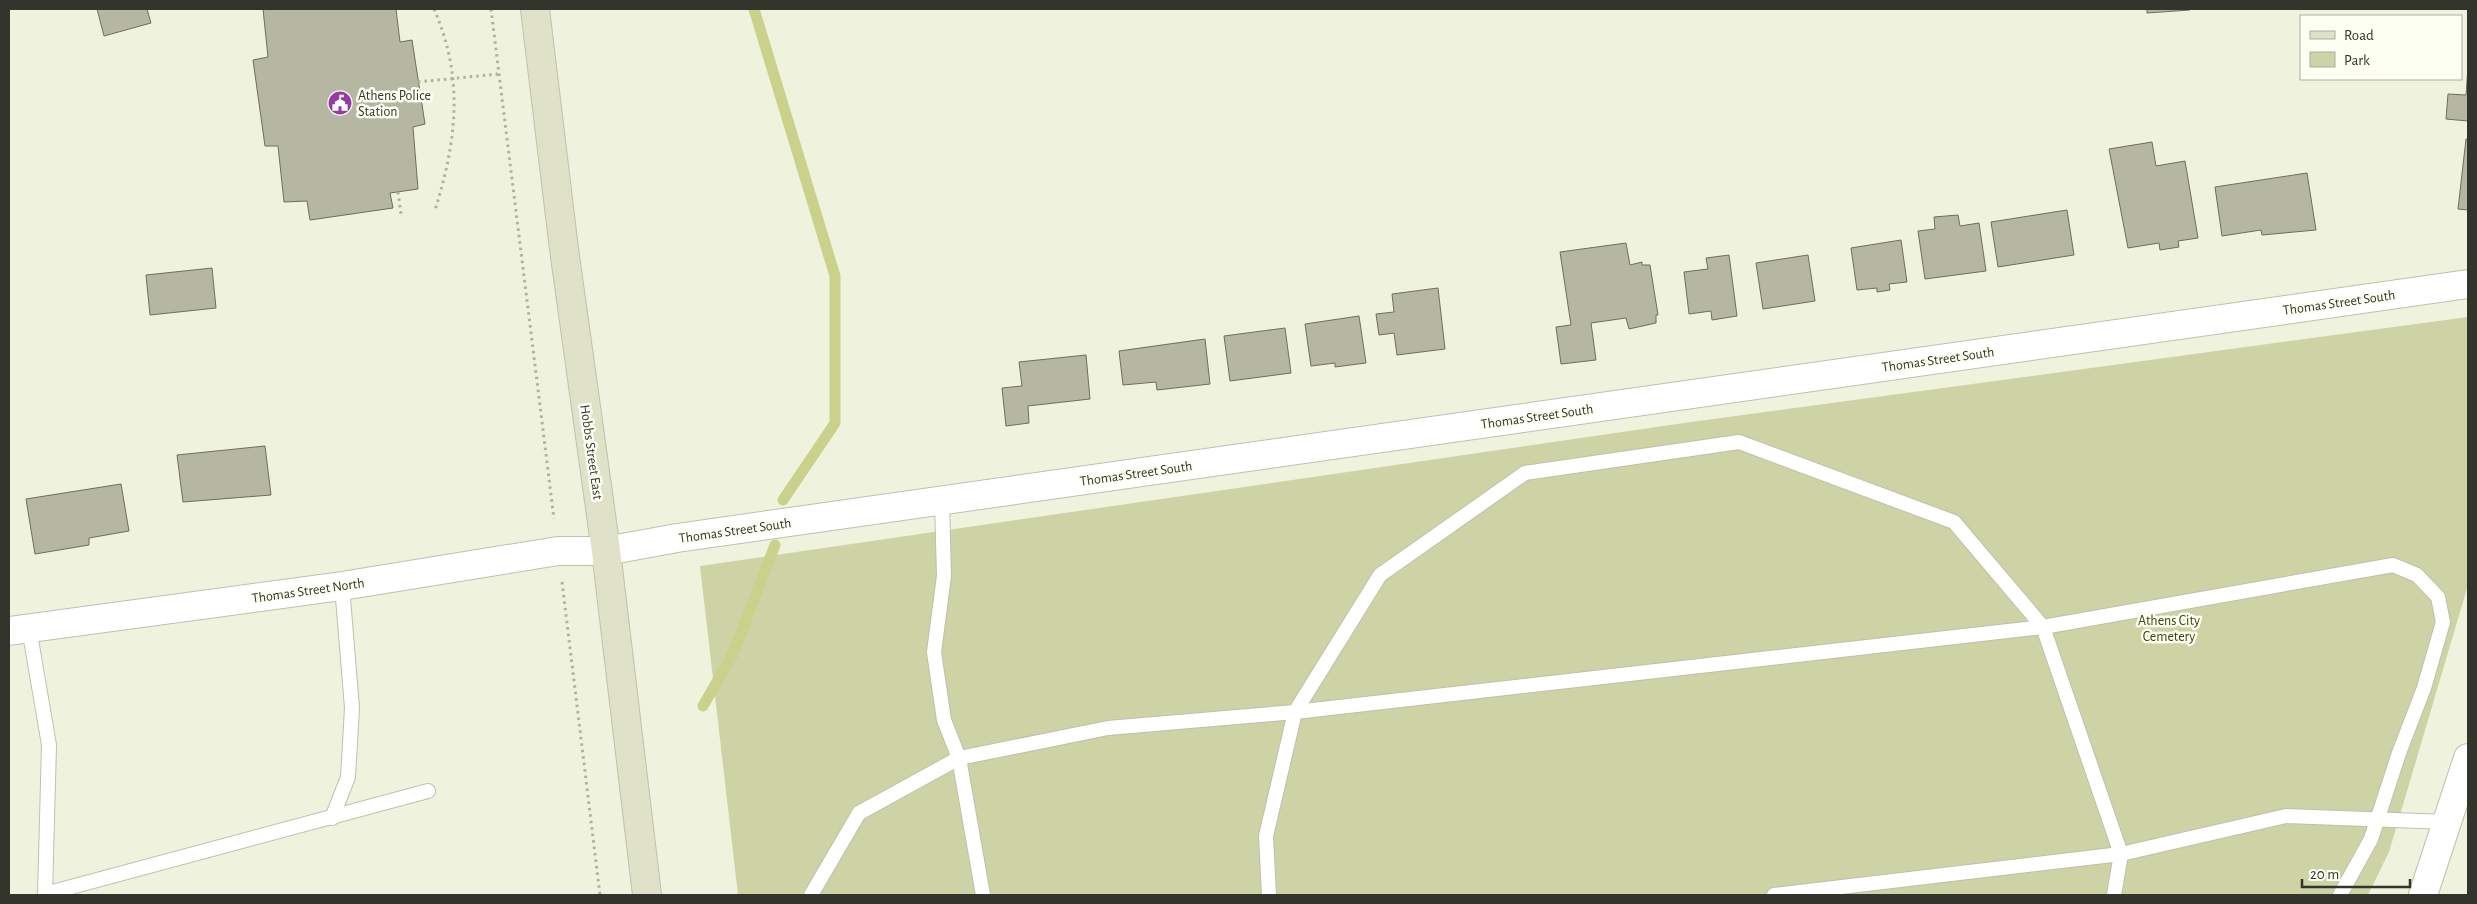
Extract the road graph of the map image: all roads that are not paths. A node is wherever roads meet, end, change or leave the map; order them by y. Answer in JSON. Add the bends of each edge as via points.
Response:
{"nodes":[{"id":1,"x":535,"y":9,"type":"edge"},
{"id":2,"x":2468,"y":284,"type":"edge"},
{"id":3,"x":942,"y":501,"type":"junction"},
{"id":4,"x":606,"y":551,"type":"junction"},
{"id":5,"x":342,"y":586,"type":"junction"},
{"id":6,"x":2042,"y":627,"type":"junction"},
{"id":7,"x":19,"y":629,"type":"edge"},
{"id":8,"x":1296,"y":712,"type":"junction"},
{"id":9,"x":959,"y":758,"type":"junction"},
{"id":10,"x":2468,"y":758,"type":"edge"},
{"id":11,"x":428,"y":791,"type":"dead end"},
{"id":12,"x":332,"y":818,"type":"junction"},
{"id":13,"x":2378,"y":820,"type":"junction"},
{"id":14,"x":2447,"y":822,"type":"junction"},
{"id":15,"x":2121,"y":854,"type":"junction"},
{"id":16,"x":45,"y":895,"type":"edge"},
{"id":17,"x":647,"y":895,"type":"edge"},
{"id":18,"x":811,"y":895,"type":"edge"},
{"id":19,"x":983,"y":895,"type":"edge"},
{"id":20,"x":1268,"y":895,"type":"edge"},
{"id":21,"x":1774,"y":895,"type":"edge"},
{"id":22,"x":2114,"y":895,"type":"edge"},
{"id":23,"x":2340,"y":895,"type":"edge"},
{"id":24,"x":2423,"y":895,"type":"edge"}],
"edges":[{"from":1,"to":4,"type":"main road","name":"Hobbs Street East"},
{"from":2,"to":3,"type":"street","name":"Thomas Street South"},
{"from":3,"to":4,"type":"street","name":"Thomas Street South"},
{"from":3,"to":9,"type":"lane","via":[[944,576],[934,652],[944,720]]},
{"from":4,"to":5,"type":"street","name":"Thomas Street North","via":[[558,550]]},
{"from":4,"to":17,"type":"main road","name":"Hobbs Street East"},
{"from":5,"to":7,"type":"street","name":"Thomas Street North"},
{"from":5,"to":12,"type":"lane","via":[[352,708],[348,777]]},
{"from":6,"to":8,"type":"lane"},
{"from":6,"to":8,"type":"lane","via":[[1954,522],[1739,442],[1525,472],[1380,575]]},
{"from":6,"to":13,"type":"lane","via":[[2394,565],[2417,575],[2438,597],[2443,622],[2424,688]]},
{"from":6,"to":15,"type":"lane"},
{"from":7,"to":16,"type":"lane","via":[[49,745]]},
{"from":8,"to":9,"type":"lane","via":[[1108,728]]},
{"from":8,"to":20,"type":"lane","via":[[1266,836]]},
{"from":9,"to":18,"type":"lane","via":[[859,813]]},
{"from":9,"to":19,"type":"lane"},
{"from":10,"to":14,"type":"street"},
{"from":11,"to":12,"type":"lane"},
{"from":12,"to":16,"type":"lane"},
{"from":13,"to":14,"type":"lane"},
{"from":13,"to":15,"type":"lane","via":[[2286,816]]},
{"from":13,"to":23,"type":"lane","via":[[2371,840]]},
{"from":14,"to":24,"type":"street"},
{"from":15,"to":21,"type":"lane"},
{"from":15,"to":22,"type":"lane"}]}
